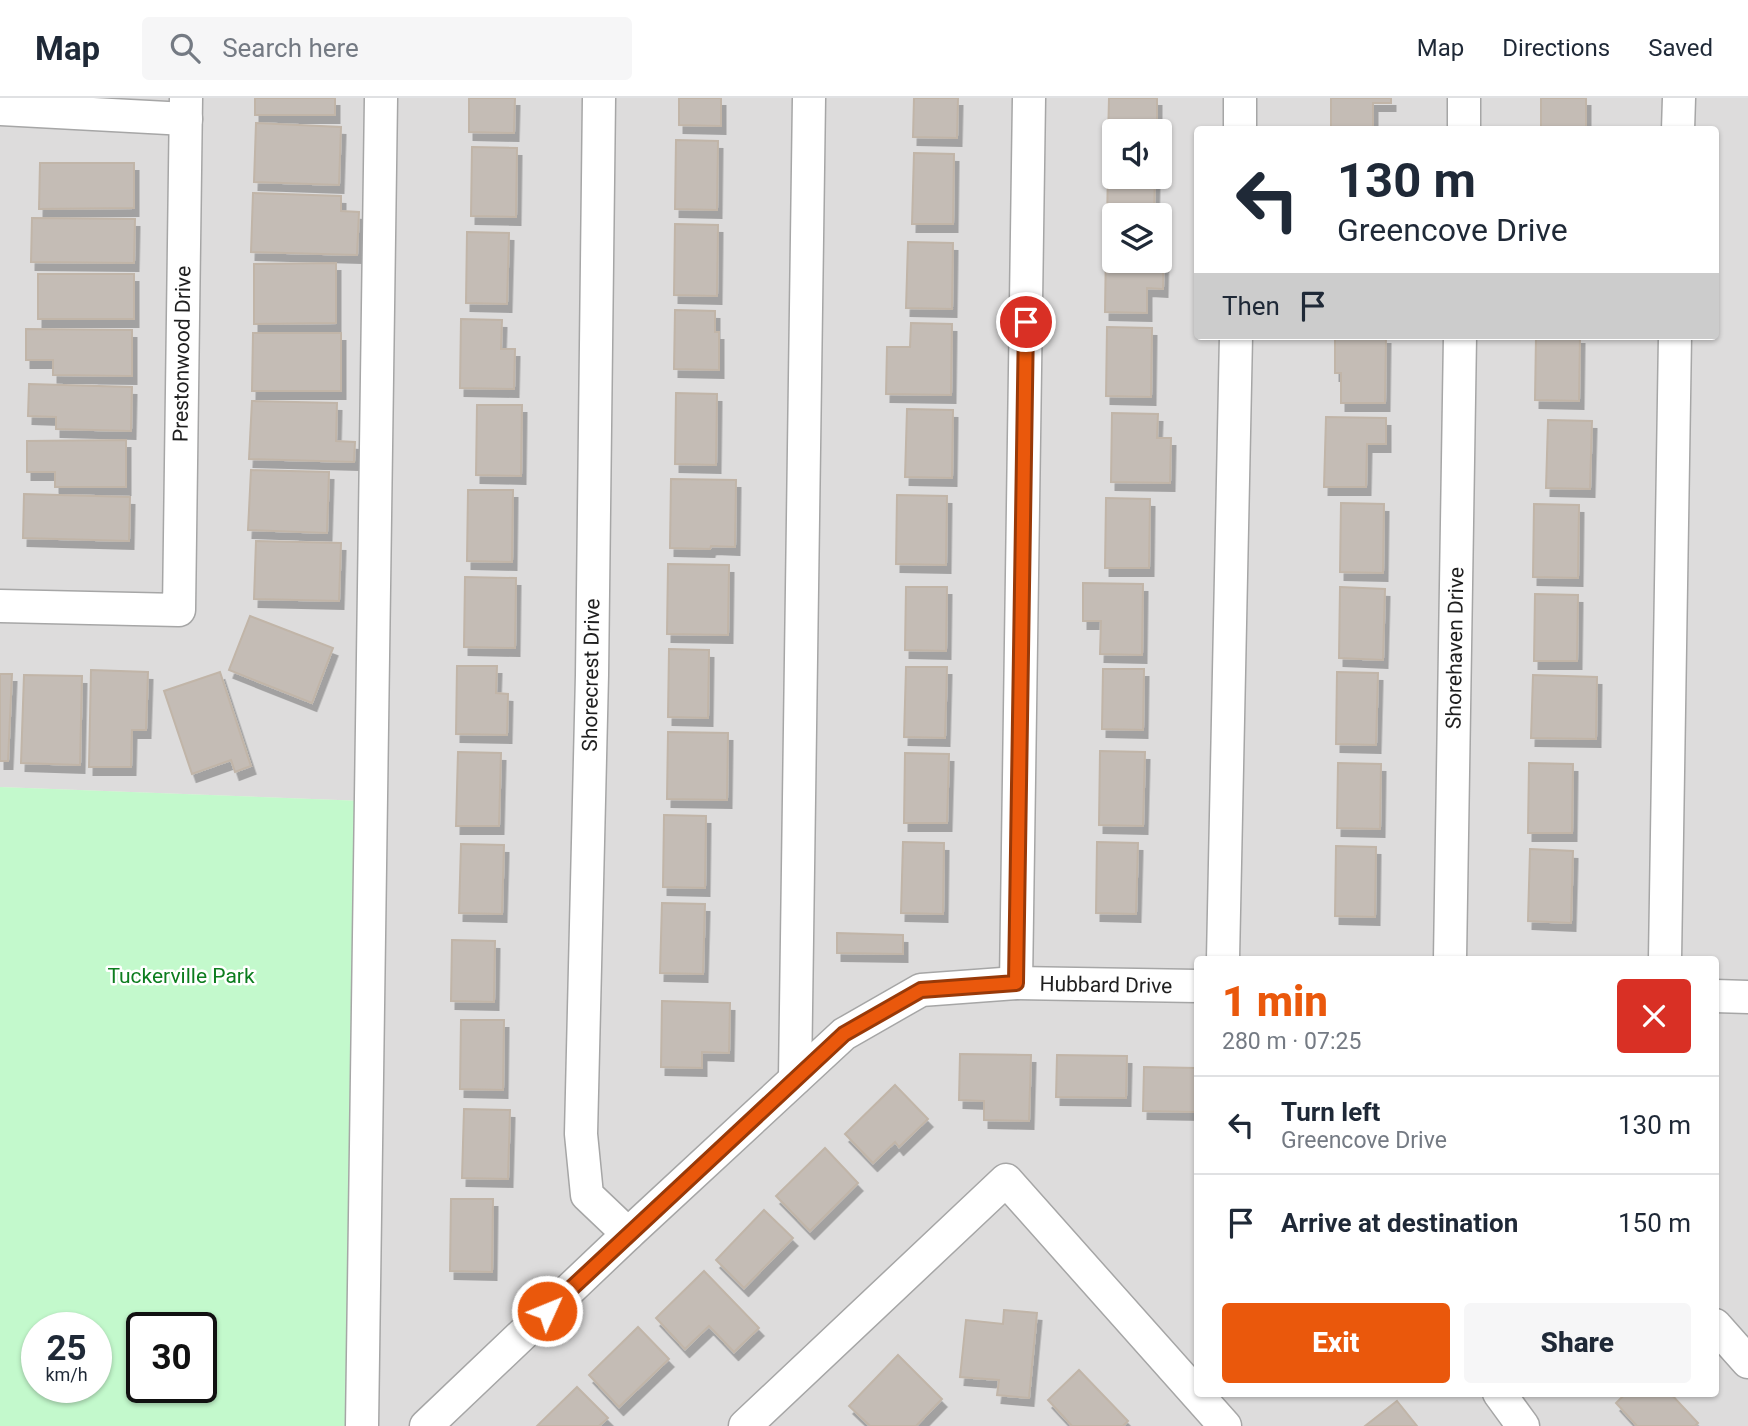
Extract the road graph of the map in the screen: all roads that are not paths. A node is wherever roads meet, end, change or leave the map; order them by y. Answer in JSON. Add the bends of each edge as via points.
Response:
{"nodes":[{"id":1,"x":381,"y":98,"type":"edge"},
{"id":2,"x":599,"y":98,"type":"edge"},
{"id":3,"x":809,"y":98,"type":"edge"},
{"id":4,"x":1029,"y":98,"type":"edge"},
{"id":5,"x":1240,"y":98,"type":"edge"},
{"id":6,"x":1464,"y":98,"type":"edge"},
{"id":7,"x":1679,"y":98,"type":"edge"},
{"id":8,"x":0,"y":109,"type":"edge"},
{"id":9,"x":186,"y":109,"type":"edge"},
{"id":10,"x":1240,"y":126,"type":"edge"},
{"id":11,"x":1464,"y":126,"type":"edge"},
{"id":12,"x":1678,"y":126,"type":"edge"},
{"id":13,"x":1236,"y":340,"type":"edge"},
{"id":14,"x":1460,"y":340,"type":"edge"},
{"id":15,"x":1675,"y":340,"type":"edge"},
{"id":16,"x":0,"y":606,"type":"edge"},
{"id":17,"x":1223,"y":956,"type":"edge"},
{"id":18,"x":1450,"y":956,"type":"edge"},
{"id":19,"x":1665,"y":956,"type":"edge"},
{"id":20,"x":1016,"y":983,"type":"junction"},
{"id":21,"x":1194,"y":986,"type":"edge"},
{"id":22,"x":1719,"y":996,"type":"edge"},
{"id":23,"x":1748,"y":997,"type":"edge"},
{"id":24,"x":794,"y":1079,"type":"junction"},
{"id":25,"x":628,"y":1234,"type":"junction"},
{"id":26,"x":1719,"y":1329,"type":"edge"},
{"id":27,"x":1748,"y":1362,"type":"edge"},
{"id":28,"x":1194,"y":1384,"type":"edge"},
{"id":29,"x":1206,"y":1397,"type":"edge"},
{"id":30,"x":1502,"y":1397,"type":"edge"},
{"id":31,"x":1220,"y":1412,"type":"edge"},
{"id":32,"x":362,"y":1426,"type":"edge"},
{"id":33,"x":426,"y":1426,"type":"edge"},
{"id":34,"x":745,"y":1426,"type":"edge"},
{"id":35,"x":1523,"y":1426,"type":"edge"}],
"edges":[{"from":1,"to":32,"type":"street"},
{"from":2,"to":25,"type":"street","name":"Shorecrest Drive","via":[[581,1134],[587,1195]]},
{"from":3,"to":24,"type":"street"},
{"from":4,"to":20,"type":"street"},
{"from":5,"to":10,"type":"street"},
{"from":6,"to":11,"type":"street"},
{"from":7,"to":12,"type":"street"},
{"from":8,"to":9,"type":"street"},
{"from":9,"to":16,"type":"street","name":"Prestonwood Drive","via":[[179,610]]},
{"from":13,"to":17,"type":"street"},
{"from":14,"to":18,"type":"street","name":"Shorehaven Drive"},
{"from":15,"to":19,"type":"street"},
{"from":20,"to":21,"type":"street","name":"Hubbard Drive"},
{"from":20,"to":24,"type":"street","name":"Hubbard Drive","via":[[921,990],[844,1034]]},
{"from":22,"to":23,"type":"street"},
{"from":24,"to":25,"type":"street","name":"Hubbard Drive"},
{"from":25,"to":33,"type":"street","name":"Hubbard Drive"},
{"from":26,"to":27,"type":"street"},
{"from":28,"to":34,"type":"street","via":[[1006,1180]]},
{"from":29,"to":31,"type":"street"},
{"from":30,"to":35,"type":"street"}]}
